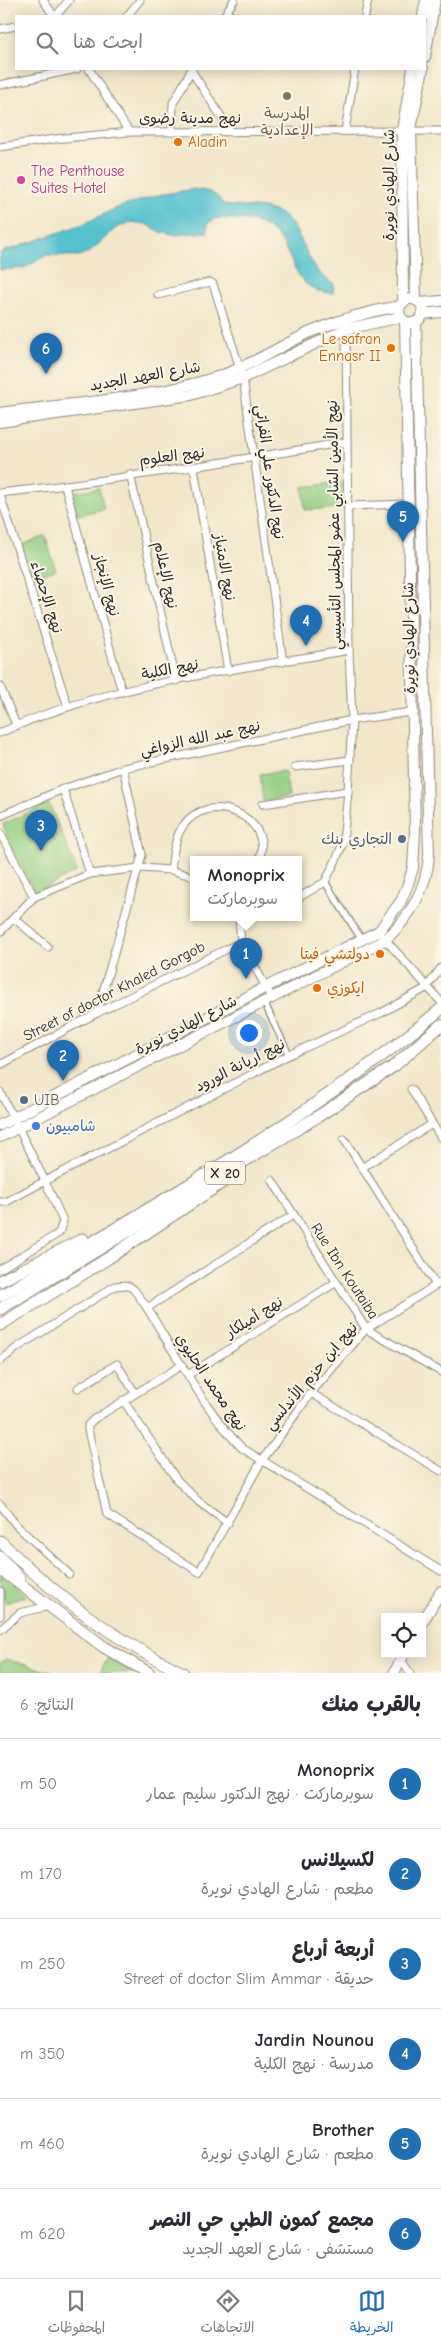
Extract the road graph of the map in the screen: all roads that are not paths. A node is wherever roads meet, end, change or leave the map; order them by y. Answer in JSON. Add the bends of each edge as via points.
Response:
{"nodes":[{"id":1,"x":43,"y":0,"type":"edge"},
{"id":2,"x":69,"y":0,"type":"edge"},
{"id":3,"x":140,"y":0,"type":"edge"},
{"id":4,"x":234,"y":0,"type":"edge"},
{"id":5,"x":368,"y":0,"type":"edge"},
{"id":6,"x":426,"y":0,"type":"edge"},
{"id":7,"x":435,"y":0,"type":"edge"},
{"id":8,"x":54,"y":15,"type":"edge"},
{"id":9,"x":56,"y":15,"type":"edge"},
{"id":10,"x":128,"y":15,"type":"edge"},
{"id":11,"x":225,"y":15,"type":"edge"},
{"id":12,"x":365,"y":15,"type":"edge"},
{"id":13,"x":423,"y":15,"type":"edge"},
{"id":14,"x":15,"y":26,"type":"edge"},
{"id":15,"x":0,"y":29,"type":"edge"},
{"id":16,"x":426,"y":51,"type":"edge"},
{"id":17,"x":72,"y":70,"type":"edge"},
{"id":18,"x":90,"y":70,"type":"edge"},
{"id":19,"x":191,"y":70,"type":"edge"},
{"id":20,"x":355,"y":70,"type":"edge"},
{"id":21,"x":413,"y":70,"type":"edge"},
{"id":22,"x":422,"y":70,"type":"edge"},
{"id":23,"x":0,"y":84,"type":"edge"},
{"id":24,"x":345,"y":130,"type":"junction"},
{"id":25,"x":407,"y":130,"type":"junction"},
{"id":26,"x":441,"y":131,"type":"edge"},
{"id":27,"x":129,"y":132,"type":"junction"},
{"id":28,"x":172,"y":132,"type":"junction"},
{"id":29,"x":231,"y":132,"type":"junction"},
{"id":30,"x":0,"y":147,"type":"edge"},
{"id":31,"x":158,"y":295,"type":"dead end"},
{"id":32,"x":441,"y":301,"type":"edge"},
{"id":33,"x":418,"y":302,"type":"junction"},
{"id":34,"x":402,"y":304,"type":"junction"},
{"id":35,"x":441,"y":312,"type":"edge"},
{"id":36,"x":423,"y":314,"type":"junction"},
{"id":37,"x":403,"y":319,"type":"junction"},
{"id":38,"x":416,"y":322,"type":"junction"},
{"id":39,"x":346,"y":329,"type":"junction"},
{"id":40,"x":242,"y":373,"type":"junction"},
{"id":41,"x":0,"y":413,"type":"edge"},
{"id":42,"x":0,"y":422,"type":"edge"},
{"id":43,"x":347,"y":442,"type":"junction"},
{"id":44,"x":254,"y":458,"type":"junction"},
{"id":45,"x":194,"y":468,"type":"junction"},
{"id":46,"x":130,"y":474,"type":"junction"},
{"id":47,"x":65,"y":486,"type":"junction"},
{"id":48,"x":0,"y":494,"type":"edge"},
{"id":49,"x":408,"y":504,"type":"junction"},
{"id":50,"x":348,"y":506,"type":"junction"},
{"id":51,"x":349,"y":650,"type":"junction"},
{"id":52,"x":283,"y":662,"type":"junction"},
{"id":53,"x":228,"y":671,"type":"junction"},
{"id":54,"x":176,"y":682,"type":"junction"},
{"id":55,"x":0,"y":686,"type":"edge"},
{"id":56,"x":122,"y":692,"type":"junction"},
{"id":57,"x":68,"y":707,"type":"junction"},
{"id":58,"x":412,"y":712,"type":"junction"},
{"id":59,"x":352,"y":720,"type":"junction"},
{"id":60,"x":16,"y":725,"type":"junction"},
{"id":61,"x":0,"y":732,"type":"edge"},
{"id":62,"x":350,"y":760,"type":"junction"},
{"id":63,"x":294,"y":767,"type":"dead end"},
{"id":64,"x":124,"y":768,"type":"junction"},
{"id":65,"x":63,"y":789,"type":"junction"},
{"id":66,"x":348,"y":791,"type":"junction"},
{"id":67,"x":263,"y":804,"type":"dead end"},
{"id":68,"x":0,"y":816,"type":"edge"},
{"id":69,"x":0,"y":832,"type":"edge"},
{"id":70,"x":259,"y":856,"type":"edge"},
{"id":71,"x":140,"y":868,"type":"junction"},
{"id":72,"x":170,"y":870,"type":"junction"},
{"id":73,"x":90,"y":874,"type":"junction"},
{"id":74,"x":190,"y":876,"type":"edge"},
{"id":75,"x":325,"y":882,"type":"junction"},
{"id":76,"x":302,"y":896,"type":"edge"},
{"id":77,"x":34,"y":897,"type":"junction"},
{"id":78,"x":14,"y":918,"type":"junction"},
{"id":79,"x":239,"y":921,"type":"edge"},
{"id":80,"x":0,"y":932,"type":"edge"},
{"id":81,"x":382,"y":936,"type":"junction"},
{"id":82,"x":362,"y":940,"type":"junction"},
{"id":83,"x":241,"y":942,"type":"junction"},
{"id":84,"x":48,"y":947,"type":"dead end"},
{"id":85,"x":441,"y":968,"type":"edge"},
{"id":86,"x":266,"y":987,"type":"junction"},
{"id":87,"x":426,"y":988,"type":"junction"},
{"id":88,"x":268,"y":1000,"type":"junction"},
{"id":89,"x":441,"y":1007,"type":"edge"},
{"id":90,"x":97,"y":1014,"type":"junction"},
{"id":91,"x":441,"y":1025,"type":"edge"},
{"id":92,"x":289,"y":1055,"type":"junction"},
{"id":93,"x":0,"y":1065,"type":"edge"},
{"id":94,"x":411,"y":1090,"type":"dead end"},
{"id":95,"x":0,"y":1092,"type":"edge"},
{"id":96,"x":317,"y":1117,"type":"junction"},
{"id":97,"x":16,"y":1123,"type":"junction"},
{"id":98,"x":432,"y":1124,"type":"junction"},
{"id":99,"x":0,"y":1125,"type":"edge"},
{"id":100,"x":0,"y":1137,"type":"edge"},
{"id":101,"x":441,"y":1138,"type":"edge"},
{"id":102,"x":344,"y":1139,"type":"dead end"},
{"id":103,"x":249,"y":1146,"type":"junction"},
{"id":104,"x":364,"y":1168,"type":"junction"},
{"id":105,"x":272,"y":1180,"type":"dead end"},
{"id":106,"x":45,"y":1181,"type":"junction"},
{"id":107,"x":0,"y":1202,"type":"edge"},
{"id":108,"x":293,"y":1215,"type":"junction"},
{"id":109,"x":83,"y":1239,"type":"junction"},
{"id":110,"x":0,"y":1269,"type":"edge"},
{"id":111,"x":0,"y":1281,"type":"edge"},
{"id":112,"x":335,"y":1283,"type":"junction"},
{"id":113,"x":438,"y":1284,"type":"edge"},
{"id":114,"x":0,"y":1287,"type":"edge"},
{"id":115,"x":0,"y":1296,"type":"edge"},
{"id":116,"x":0,"y":1308,"type":"edge"},
{"id":117,"x":146,"y":1308,"type":"junction"},
{"id":118,"x":0,"y":1326,"type":"edge"},
{"id":119,"x":366,"y":1329,"type":"junction"},
{"id":120,"x":0,"y":1360,"type":"edge"},
{"id":121,"x":182,"y":1365,"type":"junction"},
{"id":122,"x":441,"y":1372,"type":"edge"},
{"id":123,"x":188,"y":1375,"type":"junction"},
{"id":124,"x":78,"y":1388,"type":"dead end"},
{"id":125,"x":135,"y":1393,"type":"junction"},
{"id":126,"x":311,"y":1393,"type":"junction"},
{"id":127,"x":123,"y":1400,"type":"junction"},
{"id":128,"x":261,"y":1462,"type":"junction"},
{"id":129,"x":441,"y":1471,"type":"edge"},
{"id":130,"x":0,"y":1504,"type":"edge"},
{"id":131,"x":228,"y":1523,"type":"junction"},
{"id":132,"x":0,"y":1541,"type":"edge"},
{"id":133,"x":0,"y":1557,"type":"edge"},
{"id":134,"x":0,"y":1569,"type":"edge"},
{"id":135,"x":441,"y":1571,"type":"edge"},
{"id":136,"x":69,"y":1574,"type":"dead end"},
{"id":137,"x":0,"y":1591,"type":"edge"},
{"id":138,"x":441,"y":1591,"type":"edge"},
{"id":139,"x":36,"y":1594,"type":"junction"},
{"id":140,"x":49,"y":1606,"type":"junction"},
{"id":141,"x":0,"y":1616,"type":"edge"},
{"id":142,"x":426,"y":1616,"type":"edge"},
{"id":143,"x":0,"y":1630,"type":"edge"},
{"id":144,"x":402,"y":1658,"type":"edge"},
{"id":145,"x":403,"y":1658,"type":"edge"},
{"id":146,"x":149,"y":1673,"type":"edge"},
{"id":147,"x":183,"y":1673,"type":"edge"},
{"id":148,"x":394,"y":1673,"type":"edge"},
{"id":149,"x":410,"y":1673,"type":"edge"}],
"edges":[{"from":1,"to":8,"type":"street"},
{"from":2,"to":9,"type":"street"},
{"from":3,"to":10,"type":"street"},
{"from":4,"to":11,"type":"street"},
{"from":5,"to":12,"type":"street"},
{"from":6,"to":13,"type":"main road"},
{"from":7,"to":16,"type":"main road"},
{"from":14,"to":15,"type":"street"},
{"from":17,"to":23,"type":"street"},
{"from":18,"to":27,"type":"street"},
{"from":19,"to":28,"type":"street","via":[[173,103]]},
{"from":19,"to":29,"type":"street"},
{"from":20,"to":24,"type":"street"},
{"from":21,"to":25,"type":"main road","name":"شارع الهادي نويرة"},
{"from":22,"to":25,"type":"main road","name":"شارع الهادي نويرة"},
{"from":24,"to":25,"type":"street","name":"نهج مدينة رضوى"},
{"from":24,"to":29,"type":"street","name":"نهج مدينة رضوى"},
{"from":25,"to":26,"type":"street"},
{"from":25,"to":33,"type":"main road","name":"شارع الهادي نويرة"},
{"from":25,"to":34,"type":"main road","name":"شارع الهادي نويرة"},
{"from":27,"to":28,"type":"street","name":"نهج مدينة رضوى"},
{"from":27,"to":30,"type":"street","name":"نهج مدينة رضوى"},
{"from":28,"to":29,"type":"street","name":"نهج مدينة رضوى"},
{"from":31,"to":40,"type":"street","name":"نهج الدكتور علي الفراتي","via":[[210,282],[213,284]]},
{"from":32,"to":33,"type":"main road"},
{"from":33,"to":34,"type":"main road","via":[[408,300]]},
{"from":33,"to":36,"type":"main road"},
{"from":34,"to":37,"type":"main road"},
{"from":34,"to":40,"type":"main road","name":"شارع العهد الجديد","via":[[314,331]]},
{"from":35,"to":36,"type":"main road"},
{"from":36,"to":38,"type":"main road"},
{"from":37,"to":38,"type":"main road"},
{"from":37,"to":39,"type":"main road","name":"شارع العهد الجديد"},
{"from":37,"to":49,"type":"main road","name":"شارع الهادي نويرة"},
{"from":38,"to":81,"type":"main road","name":"شارع الهادي نويرة","via":[[429,855],[420,895],[394,932]]},
{"from":39,"to":40,"type":"main road","name":"شارع العهد الجديد"},
{"from":39,"to":43,"type":"street","name":"نهج الأمين الشابي عضو المجلس التأسيسي"},
{"from":40,"to":41,"type":"main road","name":"شارع العهد الجديد","via":[[184,386]]},
{"from":40,"to":42,"type":"main road","name":"شارع العهد الجديد","via":[[191,395]]},
{"from":40,"to":44,"type":"street","name":"نهج الدكتور علي الفراتي"},
{"from":43,"to":44,"type":"street","name":"نهج العلوم"},
{"from":43,"to":50,"type":"street","name":"نهج الأمين الشابي عضو المجلس التأسيسي"},
{"from":44,"to":45,"type":"street","name":"نهج العلوم"},
{"from":44,"to":52,"type":"street","name":"نهج الدكتور علي الفراتي"},
{"from":45,"to":46,"type":"street","name":"نهج العلوم"},
{"from":45,"to":53,"type":"street","name":"نهج الامتياز"},
{"from":46,"to":47,"type":"street","name":"نهج العلوم"},
{"from":46,"to":54,"type":"street","name":"نهج الإعلام"},
{"from":47,"to":48,"type":"street","name":"نهج العلوم"},
{"from":47,"to":56,"type":"street","name":"نهج الإنجاز"},
{"from":48,"to":57,"type":"street","name":"نهج الإحصاء"},
{"from":49,"to":50,"type":"street"},
{"from":49,"to":58,"type":"main road","name":"شارع الهادي نويرة"},
{"from":50,"to":51,"type":"street","name":"نهج الأمين الشابي عضو المجلس التأسيسي"},
{"from":51,"to":52,"type":"street","name":"نهج الكلية"},
{"from":51,"to":59,"type":"street","name":"نهج الأمين الشابي عضو المجلس التأسيسي"},
{"from":52,"to":53,"type":"street","name":"نهج الكلية"},
{"from":53,"to":54,"type":"street","name":"نهج الكلية"},
{"from":54,"to":56,"type":"street","name":"نهج الكلية"},
{"from":55,"to":60,"type":"street"},
{"from":56,"to":57,"type":"street","name":"نهج الكلية"},
{"from":57,"to":60,"type":"street","name":"نهج الكلية"},
{"from":58,"to":59,"type":"street","name":"نهج عبد الله الزواغي"},
{"from":58,"to":81,"type":"main road","name":"شارع الهادي نويرة","via":[[415,831],[412,868],[401,901]]},
{"from":59,"to":62,"type":"street","name":"نهج الأمين الشابي عضو المجلس التأسيسي"},
{"from":59,"to":64,"type":"street","name":"نهج عبد الله الزواغي"},
{"from":60,"to":61,"type":"street","name":"نهج الكلية"},
{"from":62,"to":63,"type":"street"},
{"from":62,"to":66,"type":"street","name":"نهج الأمين الشابي عضو المجلس التأسيسي"},
{"from":64,"to":65,"type":"street","name":"نهج عبد الله الزواغي"},
{"from":64,"to":71,"type":"street","via":[[142,855]]},
{"from":65,"to":68,"type":"street","name":"نهج عبد الله الزواغي"},
{"from":65,"to":73,"type":"street"},
{"from":66,"to":67,"type":"street"},
{"from":66,"to":75,"type":"street","name":"نهج الأمين الشابي عضو المجلس التأسيسي","via":[[342,843]]},
{"from":69,"to":77,"type":"street"},
{"from":70,"to":72,"type":"street","via":[[258,831],[240,814],[216,808],[204,810],[184,825],[177,836]]},
{"from":71,"to":72,"type":"street"},
{"from":71,"to":73,"type":"street"},
{"from":71,"to":90,"type":"street"},
{"from":72,"to":74,"type":"street"},
{"from":73,"to":77,"type":"street"},
{"from":75,"to":76,"type":"street"},
{"from":75,"to":82,"type":"street"},
{"from":77,"to":78,"type":"street"},
{"from":78,"to":80,"type":"street"},
{"from":78,"to":84,"type":"street"},
{"from":79,"to":83,"type":"street"},
{"from":81,"to":82,"type":"main road","name":"شارع الهادي نويرة"},
{"from":81,"to":87,"type":"street"},
{"from":81,"to":88,"type":"main road","name":"شارع الهادي نويرة"},
{"from":82,"to":86,"type":"main road","name":"شارع الهادي نويرة"},
{"from":83,"to":86,"type":"street"},
{"from":83,"to":90,"type":"street","name":"Street of doctor Khaled Gorgob"},
{"from":85,"to":87,"type":"street","name":"نهج أريانة الورود"},
{"from":86,"to":88,"type":"street"},
{"from":86,"to":97,"type":"main road","name":"شارع الهادي نويرة"},
{"from":87,"to":89,"type":"street"},
{"from":87,"to":92,"type":"street","name":"نهج أريانة الورود","via":[[381,1013]]},
{"from":88,"to":92,"type":"street"},
{"from":88,"to":97,"type":"main road","name":"شارع الهادي نويرة"},
{"from":89,"to":103,"type":"highway","number":"X 20","via":[[377,1060]]},
{"from":90,"to":93,"type":"street","name":"Street of doctor Khaled Gorgob"},
{"from":91,"to":96,"type":"highway","number":"X 20","via":[[394,1066]]},
{"from":92,"to":106,"type":"street","name":"نهج أريانة الورود"},
{"from":94,"to":98,"type":"street"},
{"from":95,"to":97,"type":"street"},
{"from":96,"to":116,"type":"highway","number":"X 20"},
{"from":96,"to":118,"type":"highway","via":[[108,1259]]},
{"from":97,"to":99,"type":"main road","name":"شارع الهادي نويرة"},
{"from":97,"to":100,"type":"main road","name":"شارع الهادي نويرة"},
{"from":97,"to":106,"type":"street"},
{"from":98,"to":101,"type":"street"},
{"from":98,"to":104,"type":"street"},
{"from":102,"to":104,"type":"street"},
{"from":103,"to":109,"type":"highway"},
{"from":103,"to":115,"type":"highway","number":"X 20"},
{"from":104,"to":113,"type":"street"},
{"from":105,"to":108,"type":"street","name":"Rue Ibn Koutaiba"},
{"from":106,"to":107,"type":"street","name":"نهج أريانة الورود","via":[[6,1202]]},
{"from":106,"to":110,"type":"street","via":[[58,1206],[62,1228],[59,1233]]},
{"from":108,"to":112,"type":"street","name":"Rue Ibn Koutaiba"},
{"from":108,"to":117,"type":"street"},
{"from":109,"to":111,"type":"highway"},
{"from":109,"to":114,"type":"highway"},
{"from":112,"to":119,"type":"street","name":"Rue Ibn Koutaiba"},
{"from":112,"to":123,"type":"street","name":"نهج أميلكار"},
{"from":113,"to":119,"type":"street","name":"نهج ابن حزم الأندلسي"},
{"from":117,"to":120,"type":"street","name":"نهج محمد الحليوي","via":[[132,1288],[115,1286]]},
{"from":117,"to":121,"type":"street","name":"نهج محمد الحليوي"},
{"from":119,"to":122,"type":"street","name":"Rue Ibn Koutaiba"},
{"from":119,"to":126,"type":"street","name":"نهج ابن حزم الأندلسي"},
{"from":121,"to":123,"type":"street","name":"نهج محمد الحليوي"},
{"from":121,"to":125,"type":"street"},
{"from":123,"to":128,"type":"street","name":"نهج محمد الحليوي","via":[[231,1437]]},
{"from":124,"to":125,"type":"street","via":[[117,1364]]},
{"from":125,"to":127,"type":"street"},
{"from":126,"to":128,"type":"street","name":"نهج ابن حزم الأندلسي"},
{"from":126,"to":129,"type":"street"},
{"from":127,"to":131,"type":"street","via":[[176,1480]]},
{"from":127,"to":131,"type":"street","name":"نهج ابن حزم الأندلسي","via":[[88,1426],[107,1514],[199,1572]]},
{"from":128,"to":131,"type":"street","name":"نهج ابن حزم الأندلسي"},
{"from":128,"to":135,"type":"street","name":"نهج محمد الحليوي"},
{"from":130,"to":136,"type":"street","via":[[16,1525]]},
{"from":132,"to":147,"type":"highway","via":[[85,1615],[140,1651]]},
{"from":133,"to":139,"type":"highway"},
{"from":134,"to":139,"type":"highway"},
{"from":137,"to":141,"type":"street"},
{"from":138,"to":142,"type":"main road"},
{"from":139,"to":140,"type":"highway"},
{"from":140,"to":143,"type":"street","via":[[20,1613]]},
{"from":140,"to":146,"type":"highway","via":[[104,1647]]},
{"from":144,"to":148,"type":"main road"},
{"from":145,"to":149,"type":"street"}]}
